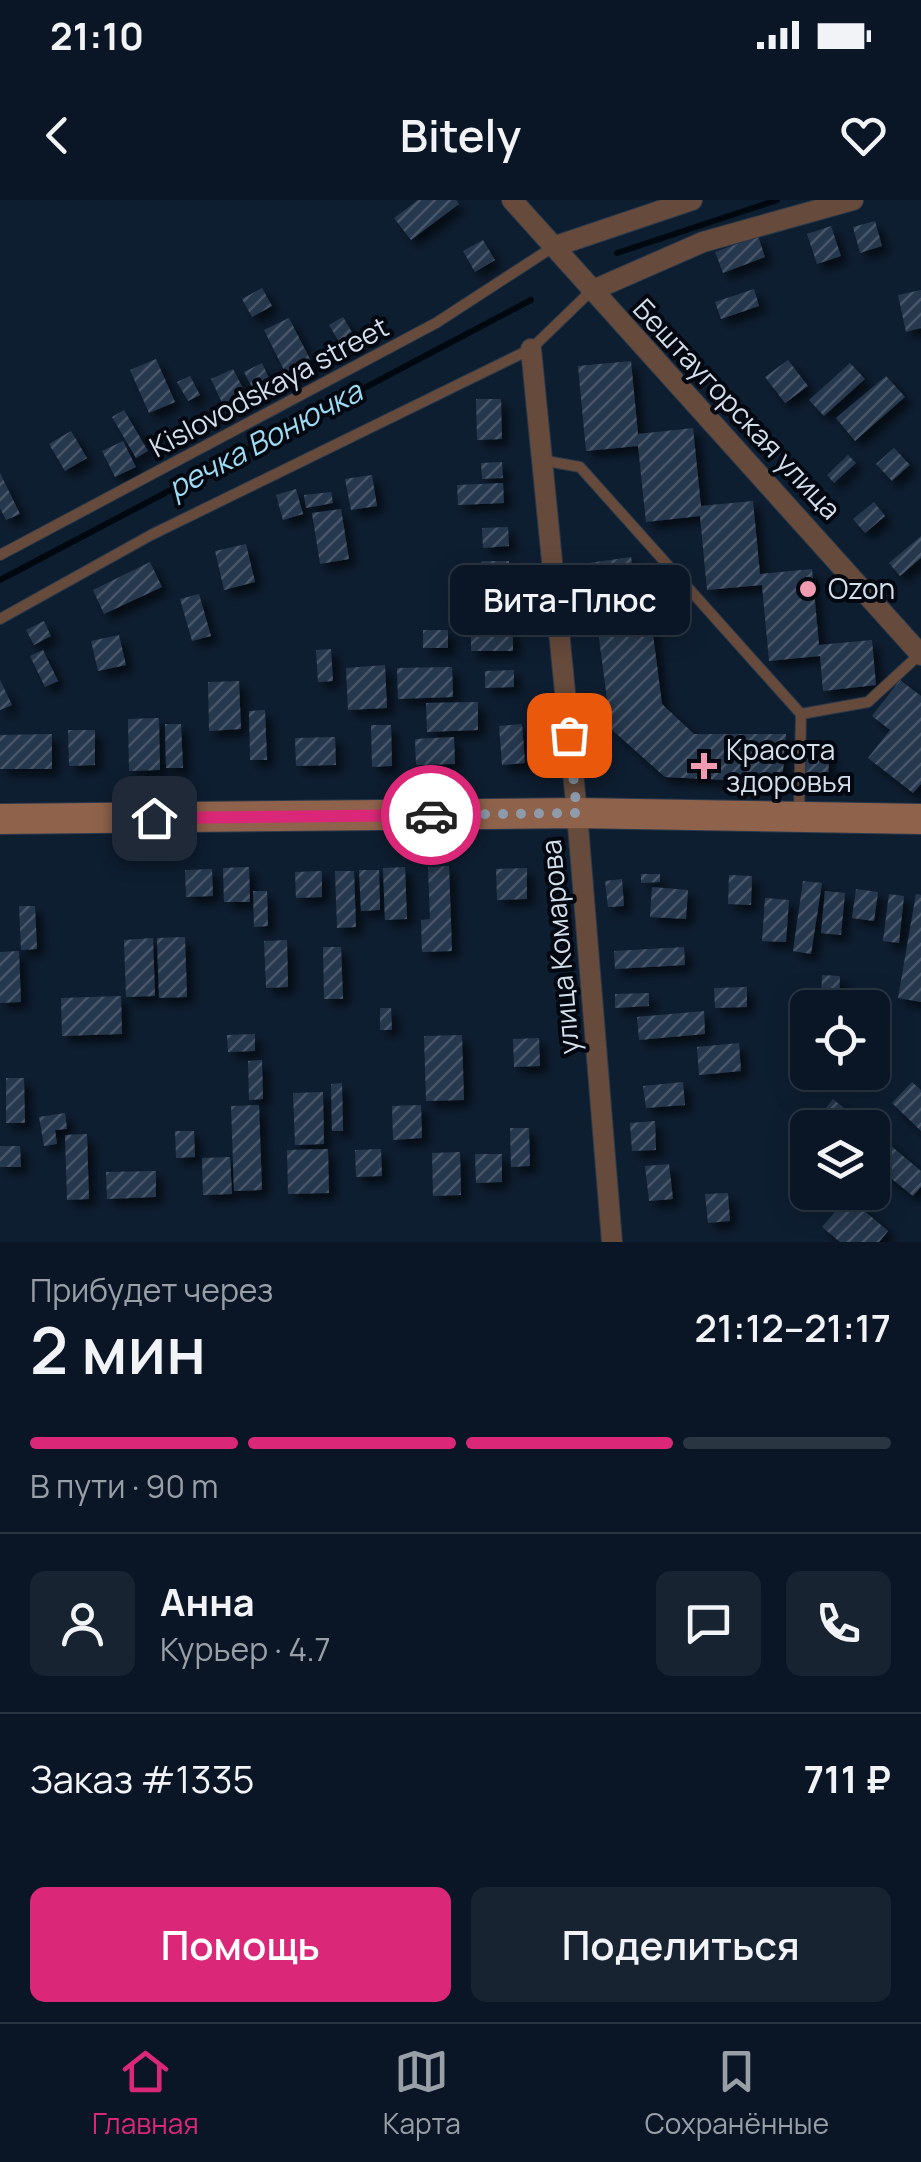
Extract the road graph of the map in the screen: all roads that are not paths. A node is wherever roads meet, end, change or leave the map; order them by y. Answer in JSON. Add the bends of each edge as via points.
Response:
{"nodes":[{"id":1,"x":512,"y":200,"type":"edge"},
{"id":2,"x":692,"y":200,"type":"edge"},
{"id":3,"x":853,"y":200,"type":"edge"},
{"id":4,"x":553,"y":247,"type":"junction"},
{"id":5,"x":591,"y":290,"type":"junction"},
{"id":6,"x":531,"y":348,"type":"junction"},
{"id":7,"x":540,"y":460,"type":"junction"},
{"id":8,"x":0,"y":556,"type":"edge"},
{"id":9,"x":0,"y":618,"type":"edge"},
{"id":10,"x":920,"y":654,"type":"edge"},
{"id":11,"x":801,"y":714,"type":"junction"},
{"id":12,"x":577,"y":813,"type":"junction"},
{"id":13,"x":799,"y":817,"type":"junction"},
{"id":14,"x":0,"y":819,"type":"edge"},
{"id":15,"x":921,"y":819,"type":"edge"},
{"id":16,"x":612,"y":1242,"type":"edge"}],
"edges":[{"from":1,"to":4,"type":"street","name":"Бештаугорская улица"},
{"from":2,"to":4,"type":"street"},
{"from":3,"to":5,"type":"street","via":[[703,242]]},
{"from":4,"to":5,"type":"street","name":"Бештаугорская улица"},
{"from":4,"to":8,"type":"lane","name":"Kislovodskaya street","via":[[436,324]]},
{"from":5,"to":6,"type":"lane"},
{"from":5,"to":10,"type":"street","name":"Бештаугорская улица"},
{"from":6,"to":7,"type":"street","name":"улица Комарова"},
{"from":6,"to":9,"type":"lane","via":[[151,535]]},
{"from":7,"to":11,"type":"lane","via":[[580,467]]},
{"from":7,"to":12,"type":"street","name":"улица Комарова"},
{"from":10,"to":11,"type":"lane","via":[[868,702]]},
{"from":11,"to":13,"type":"lane"},
{"from":12,"to":13,"type":"street"},
{"from":12,"to":14,"type":"street"},
{"from":12,"to":16,"type":"street","name":"улица Комарова"},
{"from":13,"to":15,"type":"street"}]}
